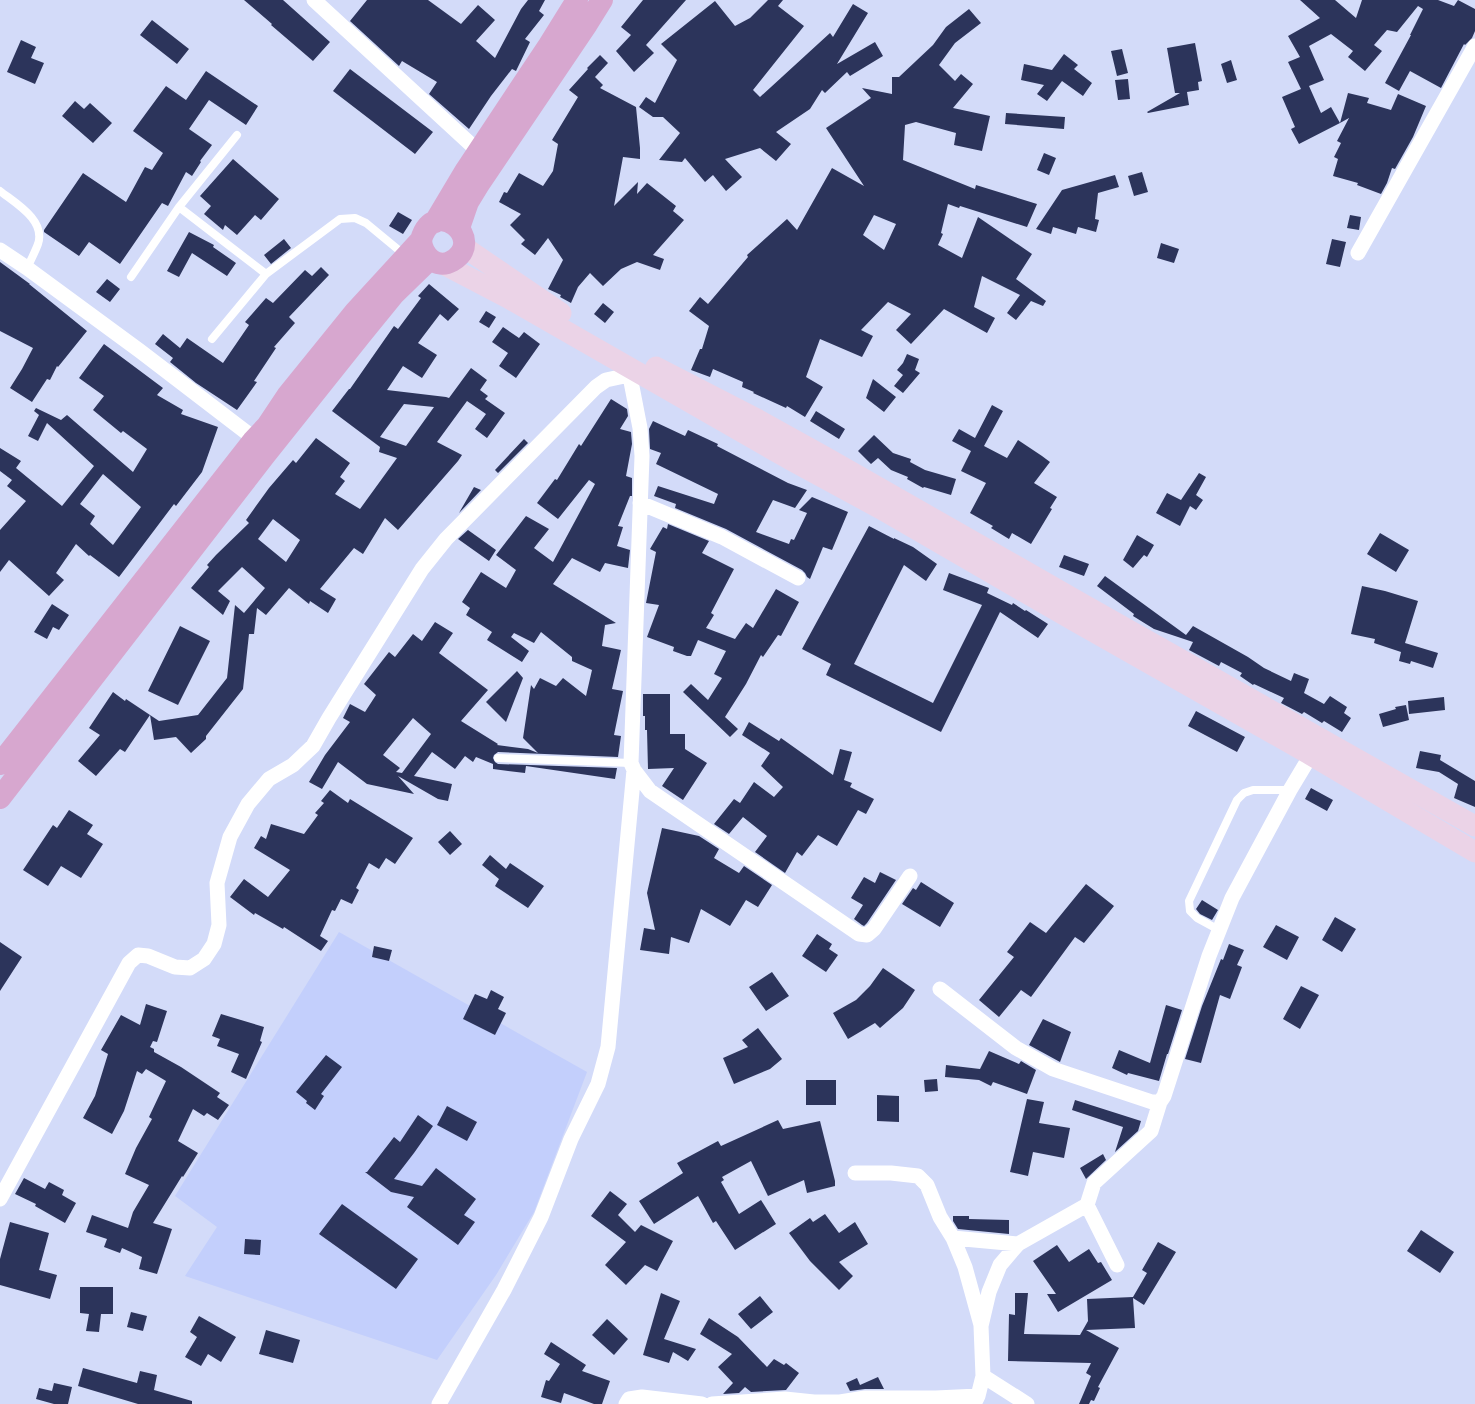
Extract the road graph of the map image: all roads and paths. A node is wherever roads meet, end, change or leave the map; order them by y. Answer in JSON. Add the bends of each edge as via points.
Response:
{"nodes":[{"id":1,"x":314,"y":0,"type":"edge"},
{"id":2,"x":577,"y":0,"type":"edge"},
{"id":3,"x":602,"y":0,"type":"edge"},
{"id":4,"x":1475,"y":46,"type":"edge"},
{"id":5,"x":237,"y":135,"type":"dead end"},
{"id":6,"x":478,"y":151,"type":"junction"},
{"id":7,"x":0,"y":191,"type":"edge"},
{"id":8,"x":179,"y":207,"type":"junction"},
{"id":9,"x":435,"y":222,"type":"junction"},
{"id":10,"x":461,"y":237,"type":"junction"},
{"id":11,"x":421,"y":240,"type":"junction"},
{"id":12,"x":0,"y":250,"type":"edge"},
{"id":13,"x":1358,"y":254,"type":"dead end"},
{"id":14,"x":406,"y":256,"type":"junction"},
{"id":15,"x":436,"y":261,"type":"junction"},
{"id":16,"x":27,"y":268,"type":"junction"},
{"id":17,"x":266,"y":274,"type":"junction"},
{"id":18,"x":131,"y":276,"type":"dead end"},
{"id":19,"x":212,"y":338,"type":"dead end"},
{"id":20,"x":628,"y":371,"type":"junction"},
{"id":21,"x":255,"y":439,"type":"junction"},
{"id":22,"x":640,"y":503,"type":"junction"},
{"id":23,"x":798,"y":578,"type":"dead end"},
{"id":24,"x":1076,"y":611,"type":"junction"},
{"id":25,"x":1311,"y":755,"type":"junction"},
{"id":26,"x":498,"y":758,"type":"dead end"},
{"id":27,"x":0,"y":764,"type":"edge"},
{"id":28,"x":633,"y":767,"type":"junction"},
{"id":29,"x":1290,"y":790,"type":"junction"},
{"id":30,"x":0,"y":798,"type":"edge"},
{"id":31,"x":1475,"y":826,"type":"edge"},
{"id":32,"x":1475,"y":852,"type":"edge"},
{"id":33,"x":910,"y":876,"type":"dead end"},
{"id":34,"x":1219,"y":930,"type":"junction"},
{"id":35,"x":940,"y":989,"type":"dead end"},
{"id":36,"x":1160,"y":1102,"type":"junction"},
{"id":37,"x":855,"y":1173,"type":"dead end"},
{"id":38,"x":0,"y":1199,"type":"edge"},
{"id":39,"x":1087,"y":1205,"type":"junction"},
{"id":40,"x":953,"y":1238,"type":"junction"},
{"id":41,"x":1018,"y":1244,"type":"junction"},
{"id":42,"x":1117,"y":1265,"type":"dead end"},
{"id":43,"x":981,"y":1326,"type":"junction"},
{"id":44,"x":983,"y":1376,"type":"junction"},
{"id":45,"x":976,"y":1400,"type":"edge"},
{"id":46,"x":439,"y":1404,"type":"edge"},
{"id":47,"x":626,"y":1404,"type":"edge"},
{"id":48,"x":702,"y":1404,"type":"edge"},
{"id":49,"x":712,"y":1404,"type":"edge"},
{"id":50,"x":1027,"y":1404,"type":"edge"}],
"edges":[{"from":1,"to":6,"type":"street"},
{"from":2,"to":6,"type":"main road"},
{"from":3,"to":10,"type":"main road","via":[[468,202]]},
{"from":4,"to":13,"type":"street"},
{"from":5,"to":8,"type":"lane"},
{"from":6,"to":9,"type":"main road"},
{"from":7,"to":16,"type":"lane","via":[[29,213],[38,228],[38,243]]},
{"from":8,"to":17,"type":"lane"},
{"from":8,"to":18,"type":"lane"},
{"from":9,"to":10,"type":"main road","via":[[444,220],[452,223]]},
{"from":9,"to":11,"type":"main road","via":[[423,232]]},
{"from":10,"to":15,"type":"main road","via":[[459,256],[451,262]]},
{"from":10,"to":24,"type":"main road","via":[[594,336],[755,418]]},
{"from":11,"to":14,"type":"main road"},
{"from":11,"to":15,"type":"main road","via":[[425,254]]},
{"from":12,"to":16,"type":"street"},
{"from":14,"to":17,"type":"lane","via":[[366,223],[355,218],[340,219]]},
{"from":14,"to":21,"type":"main road","via":[[355,312]]},
{"from":15,"to":20,"type":"main road","via":[[508,298]]},
{"from":15,"to":30,"type":"main road","via":[[394,294],[265,455]]},
{"from":16,"to":21,"type":"street"},
{"from":17,"to":19,"type":"lane"},
{"from":20,"to":22,"type":"street","via":[[640,428]]},
{"from":20,"to":24,"type":"main road","via":[[881,509]]},
{"from":20,"to":38,"type":"street","via":[[596,387],[446,539],[422,569],[313,746],[293,765],[269,779],[248,804],[230,837],[216,883],[219,925],[214,944],[204,959],[190,968],[174,967],[148,956],[138,955],[129,963]]},
{"from":21,"to":27,"type":"main road"},
{"from":22,"to":23,"type":"street","via":[[722,537]]},
{"from":22,"to":28,"type":"street"},
{"from":24,"to":25,"type":"main road"},
{"from":24,"to":31,"type":"main road"},
{"from":25,"to":29,"type":"street"},
{"from":25,"to":32,"type":"main road"},
{"from":26,"to":28,"type":"lane"},
{"from":28,"to":33,"type":"street","via":[[650,791],[859,934],[867,935],[874,929]]},
{"from":28,"to":46,"type":"street","via":[[608,1047],[598,1084],[571,1139],[541,1217],[504,1290]]},
{"from":29,"to":34,"type":"street","via":[[1232,898]]},
{"from":29,"to":34,"type":"lane","via":[[1254,790],[1244,793],[1237,800],[1189,901],[1190,911],[1196,918]]},
{"from":34,"to":36,"type":"street"},
{"from":35,"to":36,"type":"street","via":[[1016,1048],[1053,1070],[1152,1102]]},
{"from":36,"to":39,"type":"street","via":[[1151,1131],[1094,1183]]},
{"from":37,"to":40,"type":"street","via":[[918,1176],[927,1185],[940,1217]]},
{"from":39,"to":41,"type":"street"},
{"from":39,"to":42,"type":"street"},
{"from":40,"to":41,"type":"street"},
{"from":40,"to":43,"type":"street","via":[[965,1267]]},
{"from":41,"to":43,"type":"street","via":[[1000,1264]]},
{"from":43,"to":44,"type":"street"},
{"from":44,"to":45,"type":"street"},
{"from":44,"to":50,"type":"street"},
{"from":45,"to":49,"type":"street","via":[[865,1398],[840,1402],[814,1402],[785,1399]]},
{"from":47,"to":48,"type":"street","via":[[629,1399],[642,1397]]}]}
